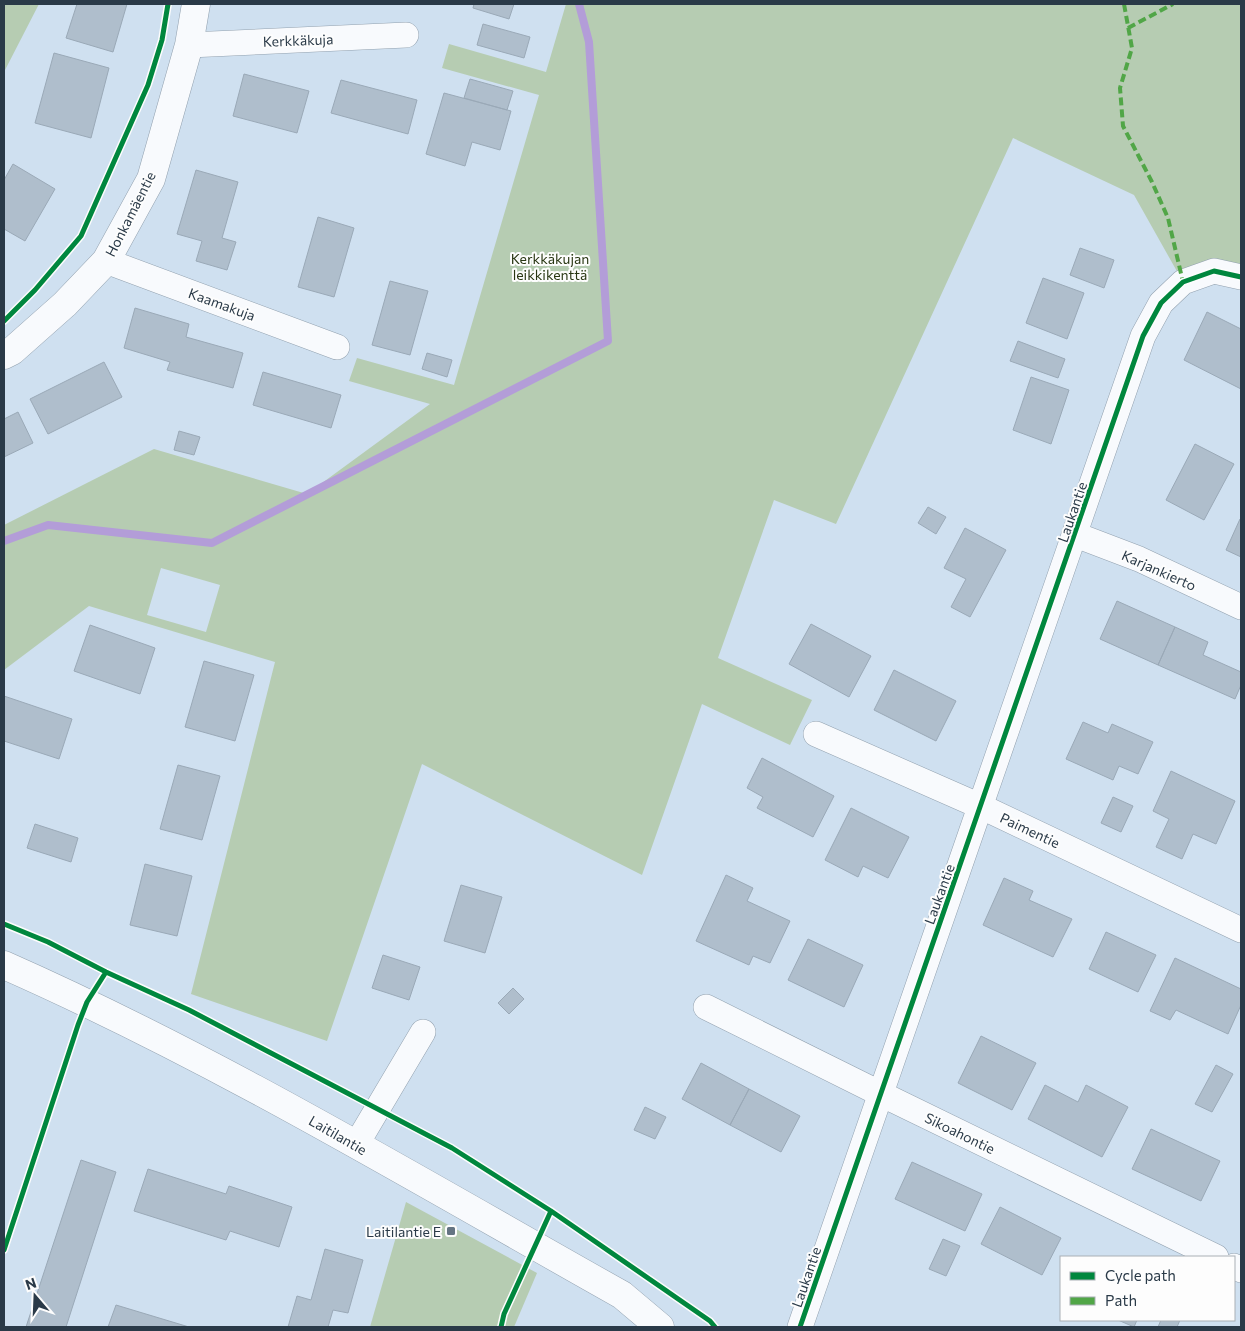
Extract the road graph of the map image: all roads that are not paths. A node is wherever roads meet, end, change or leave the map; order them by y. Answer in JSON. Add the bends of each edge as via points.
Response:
{"nodes":[{"id":1,"x":196,"y":4,"type":"edge"},
{"id":2,"x":406,"y":35,"type":"dead end"},
{"id":3,"x":189,"y":45,"type":"junction"},
{"id":4,"x":106,"y":261,"type":"junction"},
{"id":5,"x":1241,"y":277,"type":"edge"},
{"id":6,"x":337,"y":347,"type":"dead end"},
{"id":7,"x":4,"y":355,"type":"edge"},
{"id":8,"x":1076,"y":535,"type":"junction"},
{"id":9,"x":1241,"y":608,"type":"edge"},
{"id":10,"x":816,"y":734,"type":"dead end"},
{"id":11,"x":982,"y":807,"type":"junction"},
{"id":12,"x":1241,"y":930,"type":"edge"},
{"id":13,"x":4,"y":965,"type":"edge"},
{"id":14,"x":706,"y":1006,"type":"dead end"},
{"id":15,"x":423,"y":1032,"type":"dead end"},
{"id":16,"x":880,"y":1093,"type":"junction"},
{"id":17,"x":356,"y":1145,"type":"junction"},
{"id":18,"x":1214,"y":1256,"type":"edge"},
{"id":19,"x":660,"y":1327,"type":"edge"},
{"id":20,"x":800,"y":1327,"type":"edge"}],
"edges":[{"from":1,"to":3,"type":"street","name":"Honkamäentie"},
{"from":2,"to":3,"type":"street","name":"Kerkkäkuja"},
{"from":3,"to":4,"type":"street","name":"Honkamäentie","via":[[150,179]]},
{"from":4,"to":6,"type":"street","name":"Kaamakuja"},
{"from":4,"to":7,"type":"street","name":"Honkamäentie","via":[[64,304]]},
{"from":5,"to":8,"type":"street","name":"Laukantie","via":[[1214,271],[1183,282],[1161,303],[1143,336]]},
{"from":8,"to":9,"type":"street","name":"Karjankierto","via":[[1139,559]]},
{"from":8,"to":11,"type":"street","name":"Laukantie"},
{"from":10,"to":11,"type":"street","name":"Paimentie"},
{"from":11,"to":12,"type":"street","name":"Paimentie"},
{"from":11,"to":16,"type":"street","name":"Laukantie"},
{"from":13,"to":17,"type":"street","name":"Laitilantie","via":[[87,1002]]},
{"from":14,"to":16,"type":"street","name":"Sikoahontie"},
{"from":15,"to":17,"type":"street"},
{"from":16,"to":18,"type":"street","name":"Sikoahontie"},
{"from":16,"to":20,"type":"street","name":"Laukantie"},
{"from":17,"to":19,"type":"street","name":"Laitilantie","via":[[622,1295]]}]}
